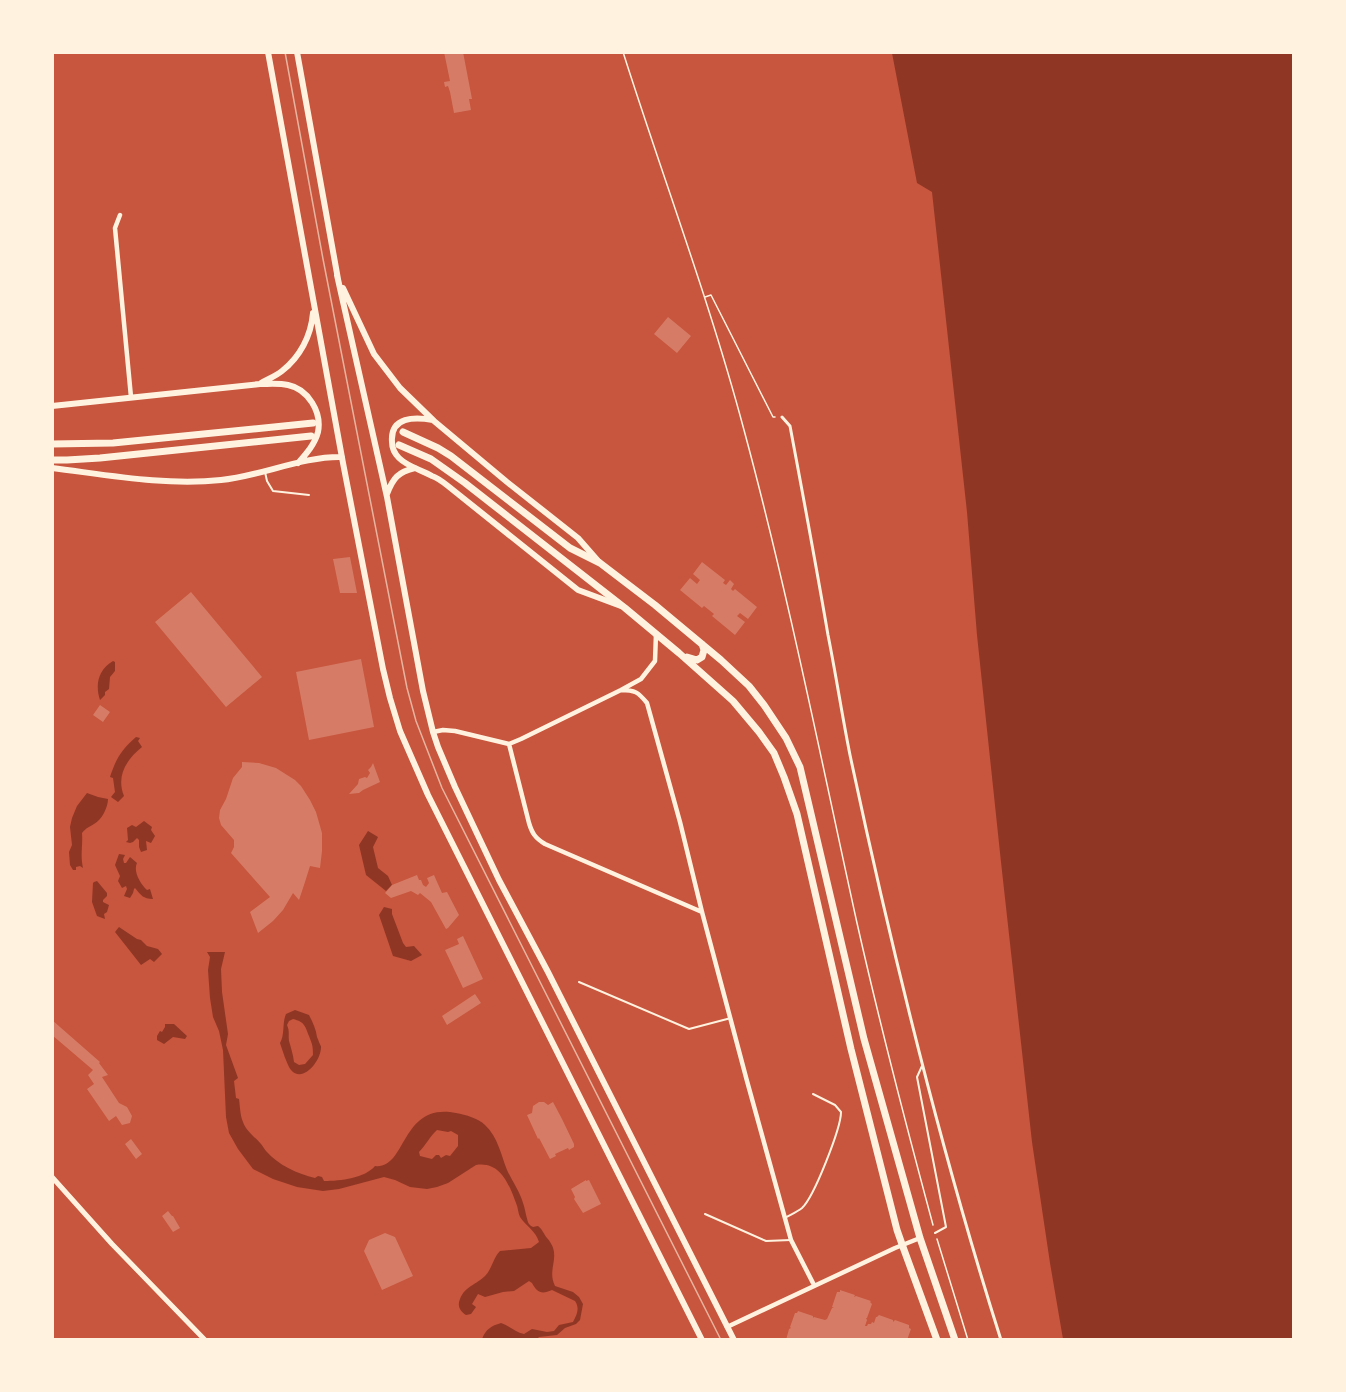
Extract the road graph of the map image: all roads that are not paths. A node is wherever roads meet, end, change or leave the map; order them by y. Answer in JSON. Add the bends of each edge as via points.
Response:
{"nodes":[{"id":1,"x":268,"y":52,"type":"edge"},
{"id":2,"x":297,"y":52,"type":"edge"},
{"id":3,"x":120,"y":215,"type":"dead end"},
{"id":4,"x":337,"y":275,"type":"junction"},
{"id":5,"x":314,"y":301,"type":"junction"},
{"id":6,"x":260,"y":384,"type":"junction"},
{"id":7,"x":131,"y":397,"type":"junction"},
{"id":8,"x":52,"y":406,"type":"edge"},
{"id":9,"x":782,"y":417,"type":"road end"},
{"id":10,"x":434,"y":420,"type":"junction"},
{"id":11,"x":313,"y":423,"type":"dead end"},
{"id":12,"x":403,"y":432,"type":"dead end"},
{"id":13,"x":311,"y":436,"type":"dead end"},
{"id":14,"x":52,"y":444,"type":"edge"},
{"id":15,"x":399,"y":445,"type":"dead end"},
{"id":16,"x":342,"y":456,"type":"junction"},
{"id":17,"x":52,"y":460,"type":"edge"},
{"id":18,"x":298,"y":464,"type":"junction"},
{"id":19,"x":52,"y":468,"type":"edge"},
{"id":20,"x":415,"y":468,"type":"junction"},
{"id":21,"x":265,"y":472,"type":"junction"},
{"id":22,"x":309,"y":495,"type":"dead end"},
{"id":23,"x":387,"y":497,"type":"junction"},
{"id":24,"x":600,"y":563,"type":"junction"},
{"id":25,"x":625,"y":608,"type":"junction"},
{"id":26,"x":656,"y":634,"type":"junction"},
{"id":27,"x":700,"y":642,"type":"junction"},
{"id":28,"x":679,"y":653,"type":"junction"},
{"id":29,"x":621,"y":690,"type":"junction"},
{"id":30,"x":433,"y":732,"type":"junction"},
{"id":31,"x":509,"y":744,"type":"junction"},
{"id":32,"x":702,"y":912,"type":"junction"},
{"id":33,"x":579,"y":982,"type":"dead end"},
{"id":34,"x":731,"y":1018,"type":"junction"},
{"id":35,"x":922,"y":1066,"type":"junction"},
{"id":36,"x":813,"y":1094,"type":"dead end"},
{"id":37,"x":52,"y":1178,"type":"edge"},
{"id":38,"x":705,"y":1214,"type":"dead end"},
{"id":39,"x":785,"y":1218,"type":"junction"},
{"id":40,"x":935,"y":1233,"type":"road end"},
{"id":41,"x":920,"y":1238,"type":"junction"},
{"id":42,"x":791,"y":1240,"type":"junction"},
{"id":43,"x":902,"y":1245,"type":"junction"},
{"id":44,"x":814,"y":1285,"type":"junction"},
{"id":45,"x":727,"y":1327,"type":"junction"},
{"id":46,"x":206,"y":1340,"type":"edge"},
{"id":47,"x":702,"y":1340,"type":"edge"},
{"id":48,"x":734,"y":1340,"type":"edge"},
{"id":49,"x":937,"y":1340,"type":"edge"},
{"id":50,"x":955,"y":1340,"type":"edge"},
{"id":51,"x":1001,"y":1340,"type":"edge"}],
"edges":[{"from":1,"to":5,"type":"main road"},
{"from":2,"to":4,"type":"main road"},
{"from":3,"to":7,"type":"street","via":[[115,228]]},
{"from":4,"to":10,"type":"main road","via":[[374,354],[400,388]]},
{"from":4,"to":23,"type":"main road"},
{"from":5,"to":6,"type":"main road","via":[[313,316],[300,352],[282,371]]},
{"from":5,"to":16,"type":"main road"},
{"from":6,"to":7,"type":"main road"},
{"from":6,"to":18,"type":"main road","via":[[299,389],[315,408],[318,432]]},
{"from":7,"to":8,"type":"main road"},
{"from":9,"to":35,"type":"street","via":[[790,426],[849,753]]},
{"from":10,"to":20,"type":"main road","via":[[403,420],[393,432],[391,440],[397,456]]},
{"from":10,"to":24,"type":"main road","via":[[578,538]]},
{"from":11,"to":14,"type":"main road","via":[[112,443]]},
{"from":12,"to":24,"type":"main road","via":[[438,448],[570,548]]},
{"from":13,"to":17,"type":"main road"},
{"from":15,"to":25,"type":"main road","via":[[431,459],[465,483]]},
{"from":16,"to":18,"type":"main road"},
{"from":16,"to":47,"type":"main road","via":[[383,669],[400,731],[428,795]]},
{"from":18,"to":21,"type":"main road"},
{"from":19,"to":21,"type":"main road","via":[[189,481]]},
{"from":20,"to":23,"type":"main road","via":[[402,471],[395,478]]},
{"from":20,"to":25,"type":"main road","via":[[448,486],[579,590]]},
{"from":21,"to":22,"type":"lane","via":[[273,491]]},
{"from":23,"to":30,"type":"main road"},
{"from":24,"to":27,"type":"main road"},
{"from":25,"to":26,"type":"main road"},
{"from":26,"to":28,"type":"main road"},
{"from":26,"to":29,"type":"street","via":[[655,661],[641,679]]},
{"from":27,"to":28,"type":"main road","via":[[704,650],[697,660]]},
{"from":27,"to":41,"type":"main road","via":[[764,705],[800,767],[864,1039]]},
{"from":28,"to":43,"type":"main road","via":[[733,701],[774,753],[784,777],[797,814],[851,1049]]},
{"from":29,"to":31,"type":"street"},
{"from":29,"to":32,"type":"street","via":[[633,690],[647,703]]},
{"from":30,"to":31,"type":"street","via":[[455,731]]},
{"from":30,"to":45,"type":"main road","via":[[499,880]]},
{"from":31,"to":32,"type":"street","via":[[529,823],[537,839]]},
{"from":32,"to":34,"type":"street"},
{"from":33,"to":34,"type":"lane","via":[[689,1029]]},
{"from":34,"to":39,"type":"street"},
{"from":35,"to":40,"type":"lane","via":[[916,1077],[946,1227]]},
{"from":35,"to":51,"type":"street"},
{"from":36,"to":39,"type":"lane","via":[[841,1112],[837,1134],[810,1198]]},
{"from":37,"to":46,"type":"street"},
{"from":38,"to":42,"type":"lane","via":[[766,1241]]},
{"from":39,"to":42,"type":"street"},
{"from":41,"to":43,"type":"street"},
{"from":41,"to":50,"type":"main road"},
{"from":42,"to":44,"type":"street"},
{"from":43,"to":44,"type":"street"},
{"from":43,"to":49,"type":"main road"},
{"from":44,"to":45,"type":"street"},
{"from":45,"to":48,"type":"main road"}]}
